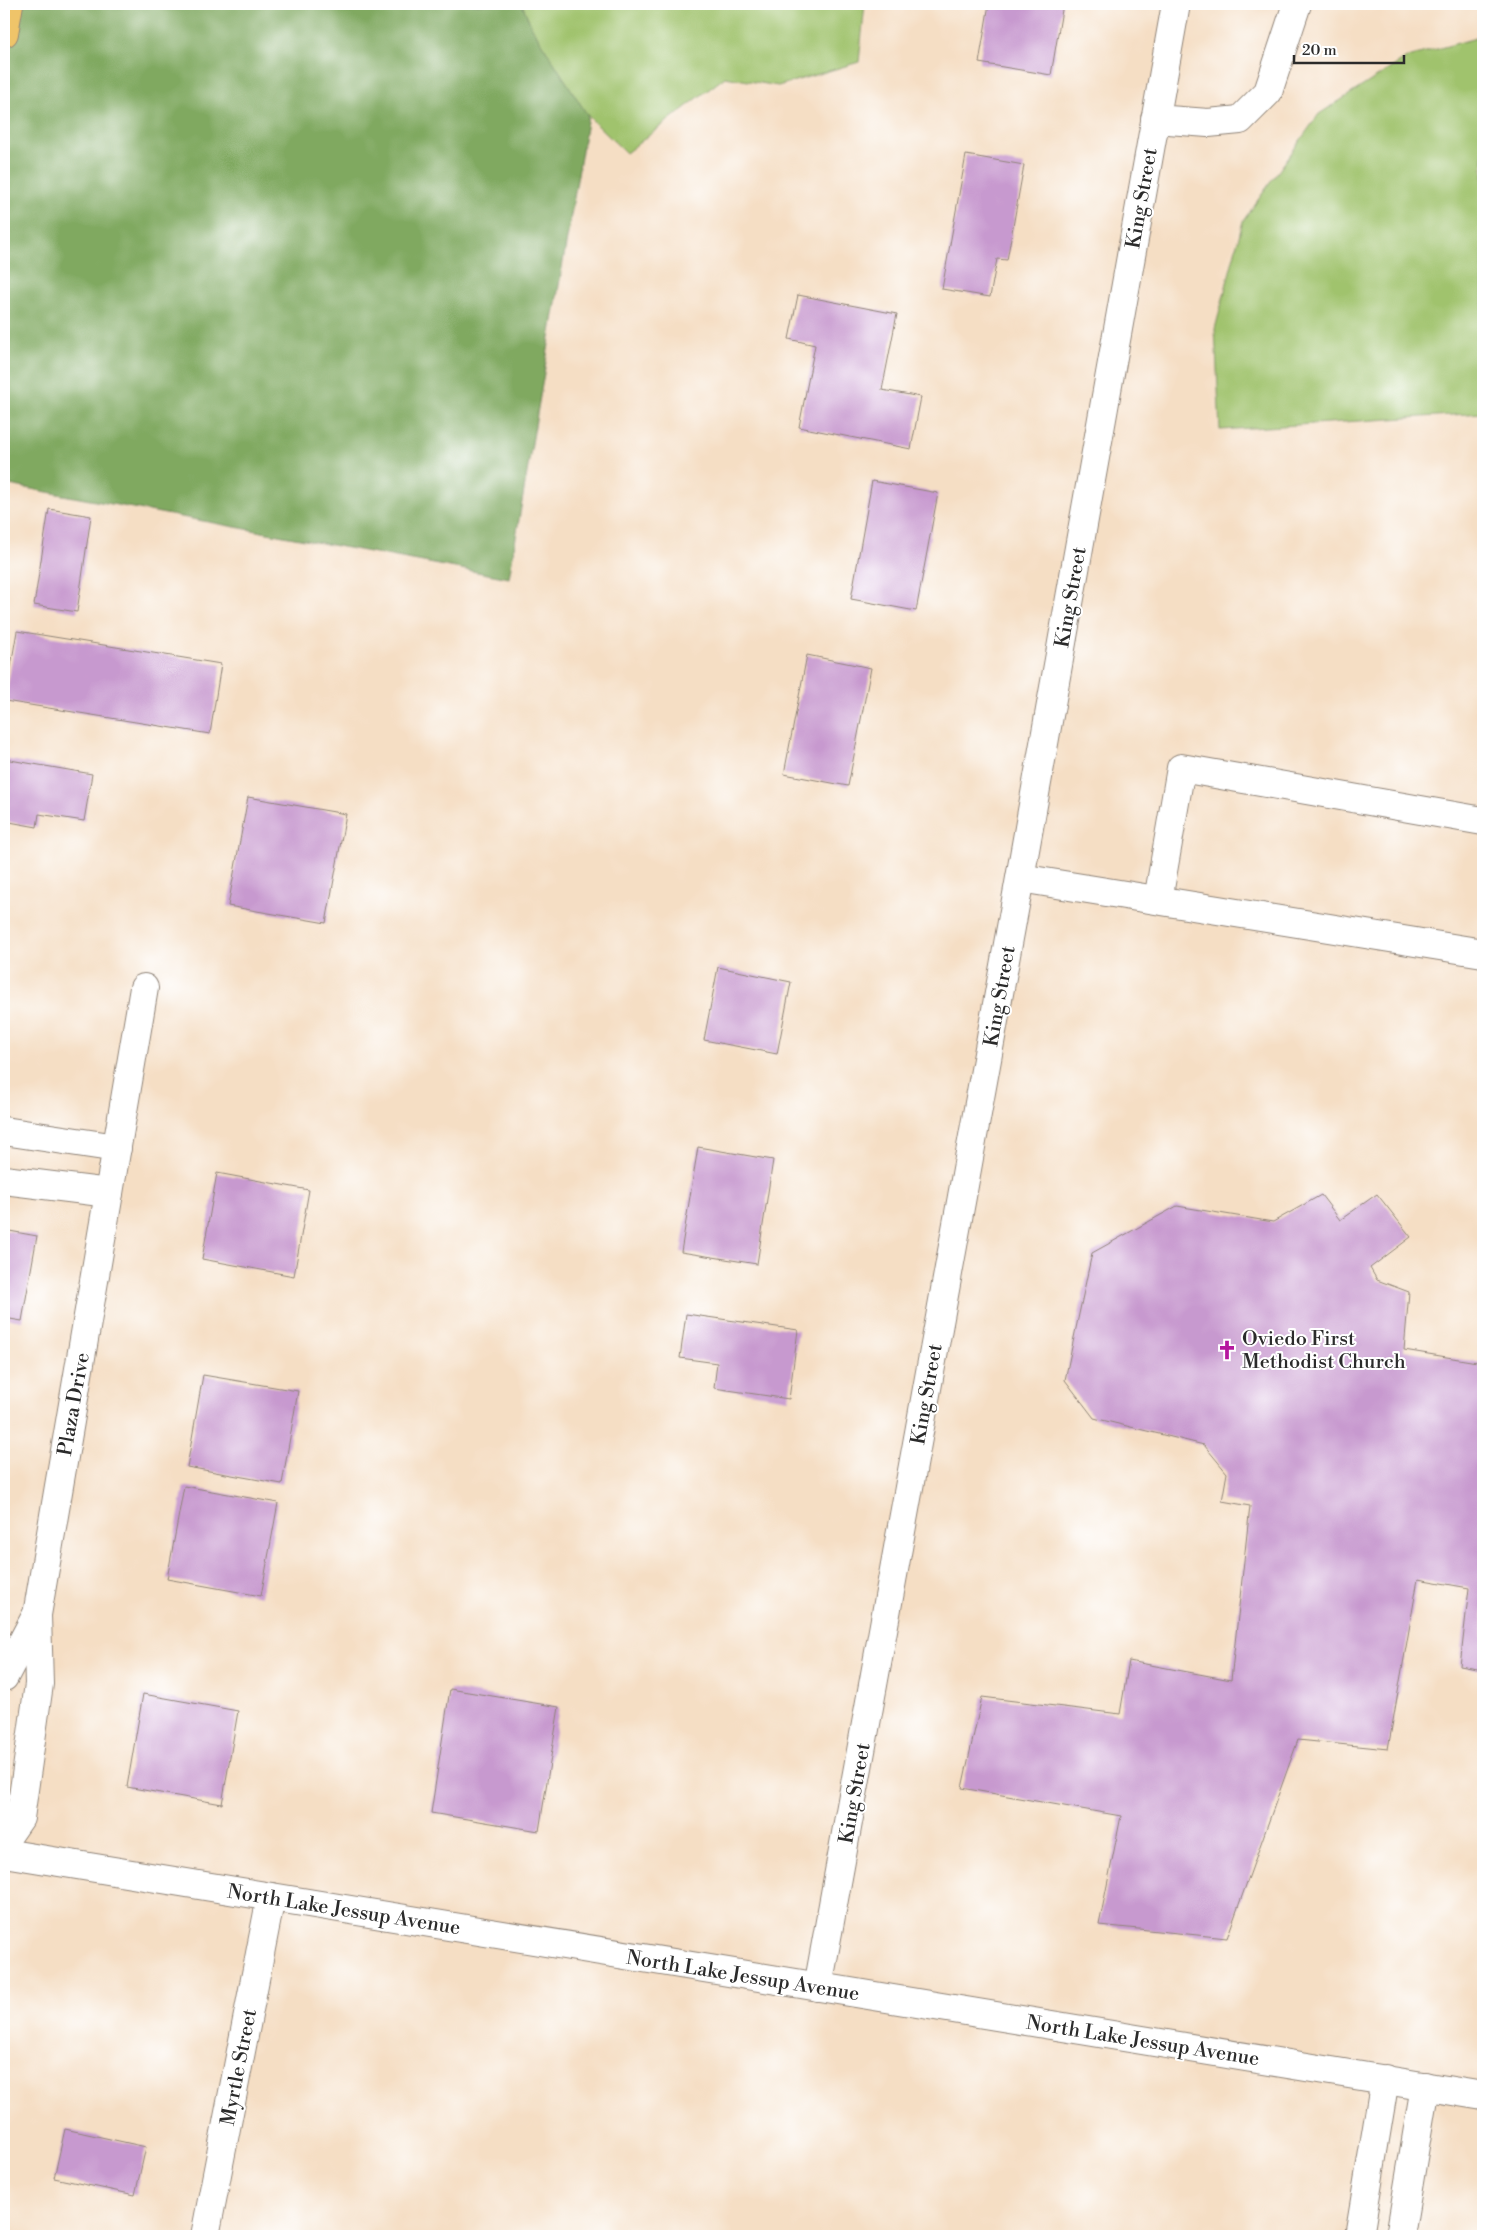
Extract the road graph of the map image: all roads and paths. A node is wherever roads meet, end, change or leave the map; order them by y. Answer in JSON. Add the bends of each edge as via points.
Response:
{"nodes":[{"id":1,"x":9,"y":4,"type":"edge"},
{"id":2,"x":1176,"y":4,"type":"edge"},
{"id":3,"x":1297,"y":4,"type":"edge"},
{"id":4,"x":4,"y":33,"type":"edge"},
{"id":5,"x":1155,"y":119,"type":"junction"},
{"id":6,"x":1483,"y":821,"type":"edge"},
{"id":7,"x":1020,"y":878,"type":"junction"},
{"id":8,"x":1158,"y":900,"type":"junction"},
{"id":9,"x":1483,"y":952,"type":"edge"},
{"id":10,"x":144,"y":988,"type":"dead end"},
{"id":11,"x":4,"y":1131,"type":"edge"},
{"id":12,"x":117,"y":1148,"type":"junction"},
{"id":13,"x":4,"y":1180,"type":"edge"},
{"id":14,"x":109,"y":1194,"type":"junction"},
{"id":15,"x":37,"y":1615,"type":"junction"},
{"id":16,"x":4,"y":1677,"type":"edge"},
{"id":17,"x":4,"y":1840,"type":"edge"},
{"id":18,"x":4,"y":1853,"type":"edge"},
{"id":19,"x":271,"y":1897,"type":"junction"},
{"id":20,"x":818,"y":1987,"type":"junction"},
{"id":21,"x":1384,"y":2080,"type":"junction"},
{"id":22,"x":1425,"y":2086,"type":"junction"},
{"id":23,"x":1483,"y":2096,"type":"edge"},
{"id":24,"x":205,"y":2236,"type":"edge"},
{"id":25,"x":1359,"y":2236,"type":"edge"},
{"id":26,"x":1400,"y":2236,"type":"edge"}],
"edges":[{"from":1,"to":4,"type":"main road"},
{"from":2,"to":5,"type":"street","name":"King Street"},
{"from":3,"to":5,"type":"street","via":[[1268,92],[1240,120],[1208,123]]},
{"from":5,"to":7,"type":"street","name":"King Street"},
{"from":6,"to":8,"type":"street","via":[[1181,768]]},
{"from":7,"to":8,"type":"street"},
{"from":7,"to":20,"type":"street","name":"King Street"},
{"from":8,"to":9,"type":"street"},
{"from":10,"to":12,"type":"street","name":"Plaza Drive"},
{"from":11,"to":12,"type":"street"},
{"from":12,"to":14,"type":"street","name":"Plaza Drive"},
{"from":13,"to":14,"type":"street"},
{"from":14,"to":15,"type":"street","name":"Plaza Drive"},
{"from":15,"to":16,"type":"street","name":"Plaza Drive"},
{"from":15,"to":17,"type":"street","name":"Plaza Drive","via":[[39,1684],[20,1818]]},
{"from":18,"to":19,"type":"street","name":"North Lake Jessup Avenue"},
{"from":19,"to":20,"type":"street","name":"North Lake Jessup Avenue"},
{"from":19,"to":24,"type":"street","name":"Myrtle Street"},
{"from":20,"to":21,"type":"street","name":"North Lake Jessup Avenue"},
{"from":21,"to":22,"type":"street","name":"North Lake Jessup Avenue"},
{"from":21,"to":25,"type":"street"},
{"from":22,"to":23,"type":"street","name":"North Lake Jessup Avenue"},
{"from":22,"to":26,"type":"street"}]}
